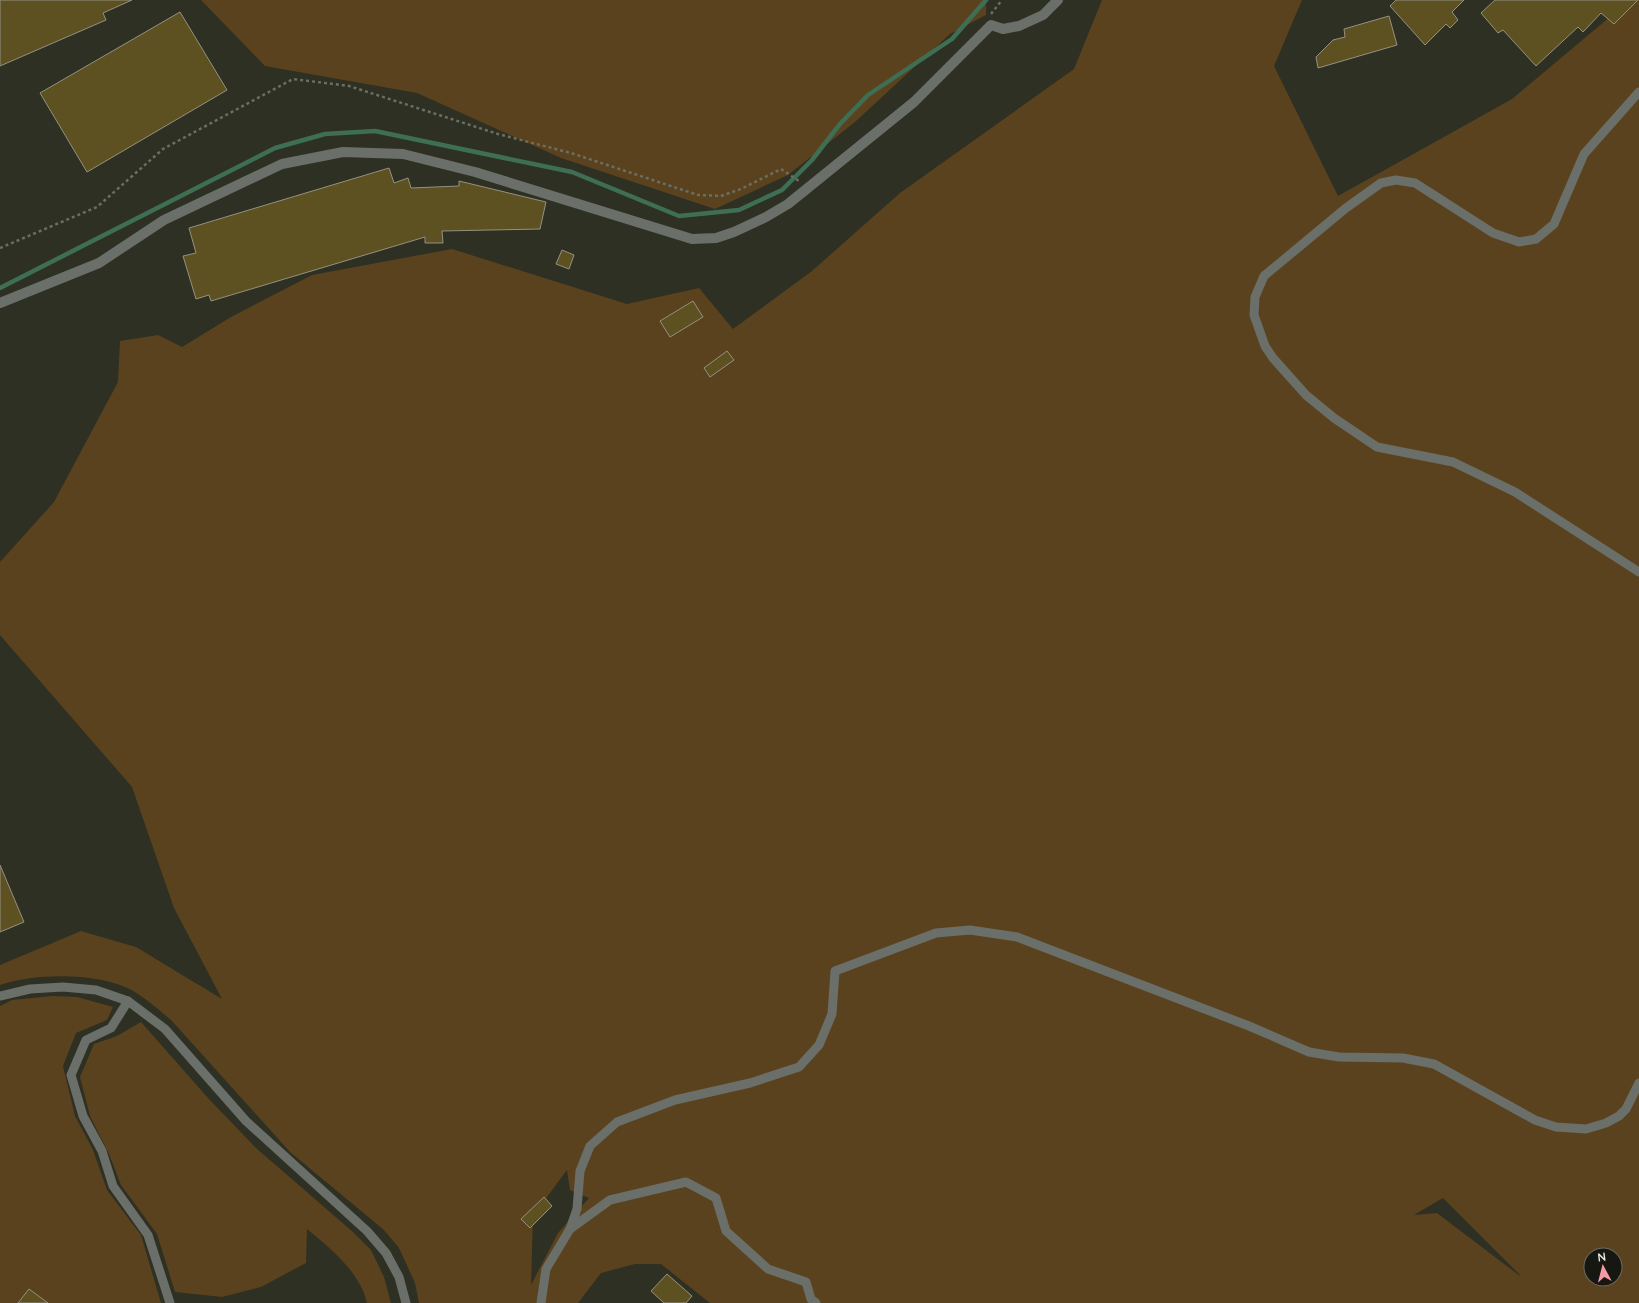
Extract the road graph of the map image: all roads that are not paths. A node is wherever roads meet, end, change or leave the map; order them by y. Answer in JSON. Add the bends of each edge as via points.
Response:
{"nodes":[{"id":1,"x":1058,"y":0,"type":"edge"},
{"id":2,"x":1639,"y":92,"type":"edge"},
{"id":3,"x":0,"y":304,"type":"edge"},
{"id":4,"x":1639,"y":572,"type":"edge"},
{"id":5,"x":0,"y":996,"type":"edge"},
{"id":6,"x":128,"y":1001,"type":"junction"},
{"id":7,"x":1639,"y":1083,"type":"edge"},
{"id":8,"x":570,"y":1229,"type":"junction"},
{"id":9,"x":170,"y":1303,"type":"edge"},
{"id":10,"x":406,"y":1303,"type":"edge"},
{"id":11,"x":541,"y":1303,"type":"edge"},
{"id":12,"x":816,"y":1303,"type":"edge"}],
"edges":[{"from":1,"to":3,"type":"street","via":[[1043,15],[1019,26],[1003,29],[991,25],[914,102],[788,204],[766,217],[716,238],[692,239],[475,172],[403,154],[343,152],[282,164],[164,220],[99,263]]},
{"from":2,"to":4,"type":"lane","via":[[1584,154],[1554,224],[1536,239],[1519,242],[1493,233],[1415,183],[1396,180],[1381,183],[1346,208],[1264,276],[1255,297],[1254,315],[1265,346],[1273,358],[1306,395],[1352,431],[1377,447],[1452,462],[1514,492]]},
{"from":5,"to":6,"type":"lane","via":[[30,989],[63,987],[96,990]]},
{"from":6,"to":9,"type":"lane","via":[[111,1028],[86,1040],[72,1075],[82,1116],[102,1151],[113,1186],[148,1235]]},
{"from":6,"to":10,"type":"lane","via":[[165,1029],[246,1121],[367,1232],[386,1253],[399,1277]]},
{"from":7,"to":8,"type":"lane","via":[[1626,1109],[1606,1123],[1586,1129],[1556,1127],[1535,1120],[1434,1064],[1403,1058],[1339,1057],[1309,1052],[1249,1026],[1017,937],[970,930],[936,933],[836,971],[832,1014],[819,1045],[799,1068],[750,1083],[675,1100],[617,1122],[590,1146],[580,1171],[577,1209]]},
{"from":8,"to":11,"type":"lane","via":[[546,1270]]},
{"from":8,"to":12,"type":"lane","via":[[610,1200],[686,1182],[716,1198],[726,1231],[768,1269],[806,1282],[811,1299]]}]}
